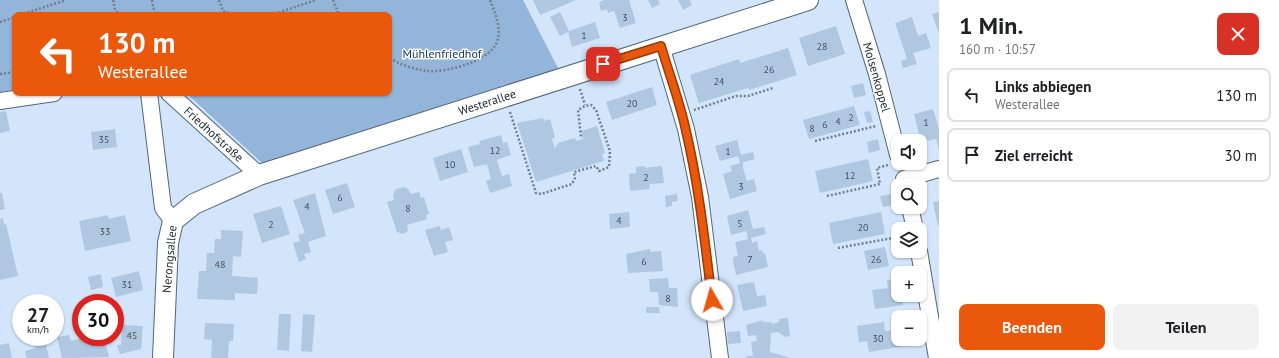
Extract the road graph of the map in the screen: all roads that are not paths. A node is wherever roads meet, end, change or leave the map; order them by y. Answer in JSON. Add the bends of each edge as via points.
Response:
{"nodes":[{"id":1,"x":808,"y":0,"type":"edge"},
{"id":2,"x":854,"y":0,"type":"edge"},
{"id":3,"x":661,"y":46,"type":"junction"},
{"id":4,"x":34,"y":96,"type":"edge"},
{"id":5,"x":149,"y":96,"type":"edge"},
{"id":6,"x":172,"y":96,"type":"edge"},
{"id":7,"x":0,"y":101,"type":"edge"},
{"id":8,"x":892,"y":134,"type":"edge"},
{"id":9,"x":939,"y":169,"type":"edge"},
{"id":10,"x":259,"y":175,"type":"junction"},
{"id":11,"x":915,"y":178,"type":"edge"},
{"id":12,"x":173,"y":221,"type":"junction"},
{"id":13,"x":920,"y":258,"type":"edge"},
{"id":14,"x":163,"y":358,"type":"edge"},
{"id":15,"x":720,"y":358,"type":"edge"},
{"id":16,"x":937,"y":358,"type":"edge"}],
"edges":[{"from":1,"to":3,"type":"street","name":"Westerallee"},
{"from":2,"to":8,"type":"street","name":"Molsenkoppel"},
{"from":3,"to":10,"type":"street","name":"Westerallee"},
{"from":3,"to":15,"type":"street","via":[[682,113],[700,197]]},
{"from":4,"to":7,"type":"street"},
{"from":5,"to":12,"type":"street","name":"Nerongsallee","via":[[163,208]]},
{"from":6,"to":10,"type":"street","name":"Friedhofstraße"},
{"from":9,"to":11,"type":"street","name":"Molsenkoppel"},
{"from":10,"to":12,"type":"street","name":"Westerallee","via":[[194,204]]},
{"from":12,"to":14,"type":"street","name":"Nerongsallee","via":[[168,243]]},
{"from":13,"to":16,"type":"street"}]}
